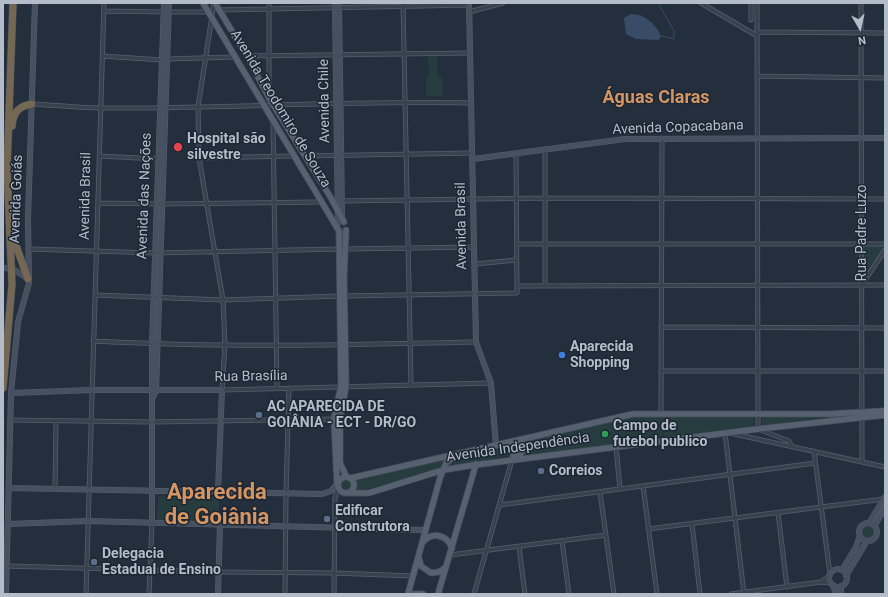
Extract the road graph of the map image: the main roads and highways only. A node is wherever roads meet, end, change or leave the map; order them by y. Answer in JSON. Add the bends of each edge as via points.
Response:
{"nodes":[{"id":1,"x":13,"y":3,"type":"edge"},
{"id":2,"x":203,"y":3,"type":"edge"},
{"id":3,"x":214,"y":3,"type":"edge"},
{"id":4,"x":213,"y":11,"type":"junction"},
{"id":5,"x":32,"y":104,"type":"road end"},
{"id":6,"x":7,"y":169,"type":"junction"},
{"id":7,"x":343,"y":220,"type":"junction"},
{"id":8,"x":10,"y":225,"type":"junction"},
{"id":9,"x":338,"y":227,"type":"junction"},
{"id":10,"x":346,"y":230,"type":"junction"},
{"id":11,"x":342,"y":249,"type":"junction"},
{"id":12,"x":28,"y":279,"type":"road end"},
{"id":13,"x":3,"y":388,"type":"edge"},
{"id":14,"x":885,"y":411,"type":"edge"},
{"id":15,"x":862,"y":415,"type":"junction"},
{"id":16,"x":885,"y":415,"type":"edge"},
{"id":17,"x":337,"y":419,"type":"junction"},
{"id":18,"x":511,"y":442,"type":"junction"},
{"id":19,"x":480,"y":449,"type":"junction"},
{"id":20,"x":454,"y":458,"type":"junction"},
{"id":21,"x":474,"y":465,"type":"junction"},
{"id":22,"x":454,"y":468,"type":"junction"},
{"id":23,"x":443,"y":470,"type":"junction"},
{"id":24,"x":348,"y":477,"type":"junction"},
{"id":25,"x":338,"y":485,"type":"junction"},
{"id":26,"x":348,"y":493,"type":"junction"},
{"id":27,"x":422,"y":542,"type":"junction"},
{"id":28,"x":452,"y":549,"type":"junction"},
{"id":29,"x":418,"y":556,"type":"junction"},
{"id":30,"x":446,"y":567,"type":"junction"},
{"id":31,"x":408,"y":594,"type":"edge"},
{"id":32,"x":414,"y":594,"type":"edge"},
{"id":33,"x":424,"y":594,"type":"edge"},
{"id":34,"x":438,"y":594,"type":"edge"}],
"edges":[{"from":1,"to":6,"type":"highway"},
{"from":2,"to":4,"type":"main road","name":"Avenida Teodomiro de Souza"},
{"from":3,"to":4,"type":"main road","name":"Avenida Teodomiro de Souza"},
{"from":4,"to":7,"type":"main road","name":"Avenida Teodomiro de Souza","via":[[247,56],[269,98]]},
{"from":4,"to":9,"type":"main road","name":"Avenida Teodomiro de Souza","via":[[212,19]]},
{"from":5,"to":6,"type":"highway","via":[[20,108],[12,118],[10,161]]},
{"from":6,"to":8,"type":"highway"},
{"from":7,"to":9,"type":"main road"},
{"from":7,"to":10,"type":"main road","name":"Avenida Teodomiro de Souza","via":[[347,225]]},
{"from":8,"to":12,"type":"highway"},
{"from":8,"to":13,"type":"highway","via":[[13,269]]},
{"from":9,"to":10,"type":"main road","via":[[342,232]]},
{"from":9,"to":11,"type":"main road","name":"Avenida Chile"},
{"from":10,"to":11,"type":"main road","name":"Avenida Chile"},
{"from":11,"to":17,"type":"main road","name":"Avenida Chile","via":[[344,386]]},
{"from":14,"to":15,"type":"main road","name":"Avenida Independência"},
{"from":15,"to":16,"type":"main road","name":"Avenida Independência"},
{"from":15,"to":18,"type":"main road","name":"Avenida Independência","via":[[661,413],[626,416]]},
{"from":15,"to":21,"type":"main road","name":"Avenida Independência"},
{"from":17,"to":24,"type":"main road","via":[[340,463]]},
{"from":17,"to":25,"type":"main road"},
{"from":18,"to":19,"type":"main road","name":"Avenida Independência"},
{"from":18,"to":21,"type":"main road","via":[[522,446],[522,454],[482,461]]},
{"from":19,"to":20,"type":"main road"},
{"from":19,"to":24,"type":"main road","name":"Avenida Independência"},
{"from":20,"to":22,"type":"main road","via":[[451,462]]},
{"from":20,"to":23,"type":"main road","via":[[448,461]]},
{"from":21,"to":22,"type":"main road","name":"Avenida Independência"},
{"from":21,"to":28,"type":"main road"},
{"from":22,"to":23,"type":"main road","name":"Avenida Independência"},
{"from":23,"to":26,"type":"main road","name":"Avenida Independência","via":[[369,493]]},
{"from":23,"to":27,"type":"main road"},
{"from":24,"to":25,"type":"main road","via":[[340,479]]},
{"from":24,"to":26,"type":"main road","via":[[354,482],[354,488]]},
{"from":25,"to":26,"type":"main road","via":[[342,492]]},
{"from":27,"to":28,"type":"main road","via":[[431,536],[442,536],[447,539]]},
{"from":27,"to":29,"type":"main road"},
{"from":28,"to":30,"type":"main road"},
{"from":29,"to":30,"type":"main road","via":[[421,566],[427,572],[435,573]]},
{"from":29,"to":31,"type":"main road"},
{"from":30,"to":34,"type":"main road"},
{"from":32,"to":33,"type":"main road"}]}
